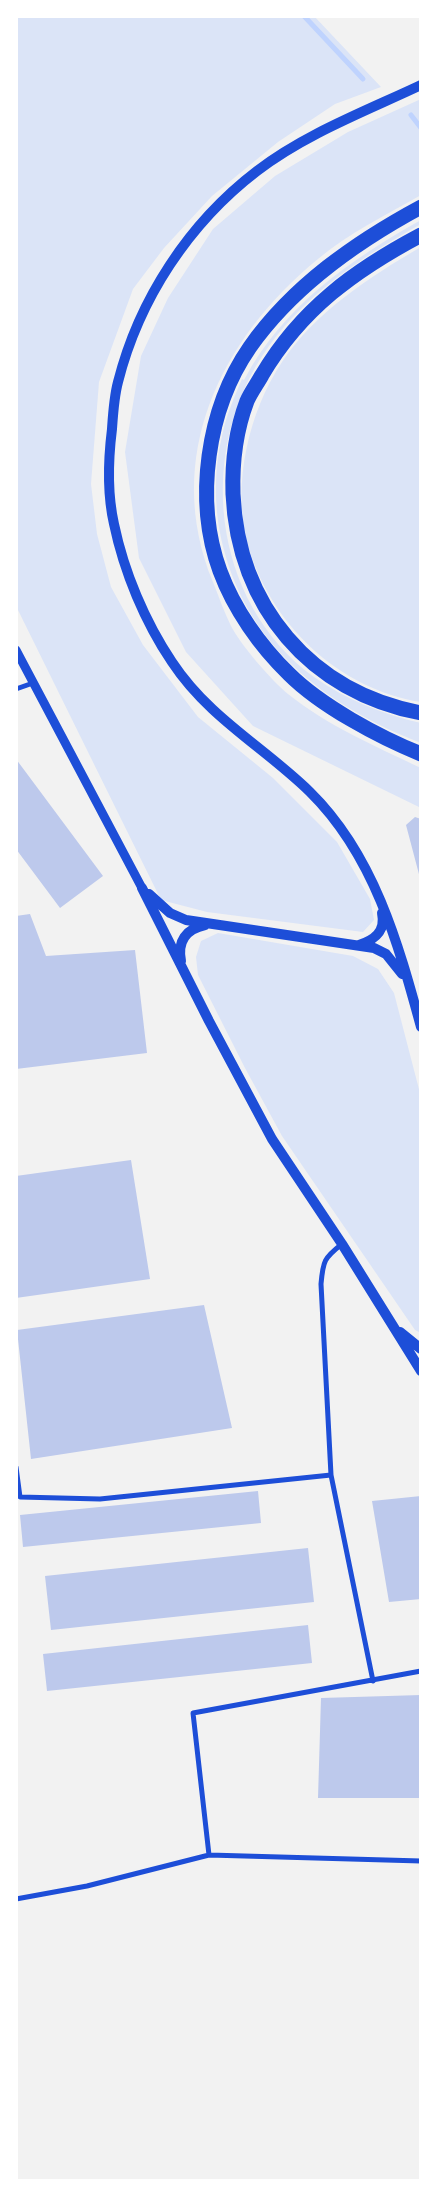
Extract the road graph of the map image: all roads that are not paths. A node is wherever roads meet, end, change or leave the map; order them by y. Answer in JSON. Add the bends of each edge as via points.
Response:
{"nodes":[{"id":1,"x":421,"y":85,"type":"edge"},
{"id":2,"x":421,"y":207,"type":"edge"},
{"id":3,"x":421,"y":235,"type":"edge"},
{"id":4,"x":16,"y":650,"type":"edge"},
{"id":5,"x":33,"y":683,"type":"junction"},
{"id":6,"x":16,"y":689,"type":"edge"},
{"id":7,"x":421,"y":713,"type":"edge"},
{"id":8,"x":421,"y":754,"type":"edge"},
{"id":9,"x":142,"y":888,"type":"junction"},
{"id":10,"x":378,"y":895,"type":"junction"},
{"id":11,"x":206,"y":924,"type":"junction"},
{"id":12,"x":356,"y":946,"type":"junction"},
{"id":13,"x":184,"y":973,"type":"junction"},
{"id":14,"x":411,"y":991,"type":"junction"},
{"id":15,"x":421,"y":1027,"type":"edge"},
{"id":16,"x":342,"y":1244,"type":"junction"},
{"id":17,"x":394,"y":1326,"type":"junction"},
{"id":18,"x":421,"y":1350,"type":"edge"},
{"id":19,"x":421,"y":1371,"type":"edge"},
{"id":20,"x":16,"y":1467,"type":"edge"},
{"id":21,"x":331,"y":1475,"type":"junction"},
{"id":22,"x":421,"y":1671,"type":"edge"},
{"id":23,"x":373,"y":1681,"type":"junction"},
{"id":24,"x":209,"y":1855,"type":"junction"},
{"id":25,"x":421,"y":1862,"type":"edge"},
{"id":26,"x":16,"y":1899,"type":"edge"}],
"edges":[{"from":1,"to":10,"type":"main road","via":[[281,154],[230,193],[203,220],[163,276],[143,311],[117,385],[110,441],[110,497],[120,548],[146,614],[171,660],[200,698],[309,791],[330,814],[351,840]]},
{"from":2,"to":8,"type":"highway","via":[[350,249],[302,288],[250,348],[214,424],[207,499],[220,571],[235,604],[288,674],[321,701]]},
{"from":3,"to":7,"type":"highway","via":[[341,283],[272,357],[247,401],[232,476],[234,522],[243,559],[258,597],[272,621],[314,664],[337,680],[385,704]]},
{"from":4,"to":5,"type":"street"},
{"from":5,"to":6,"type":"street"},
{"from":5,"to":9,"type":"street"},
{"from":9,"to":11,"type":"main road","via":[[170,913]]},
{"from":9,"to":13,"type":"main road"},
{"from":10,"to":12,"type":"main road","via":[[384,920],[381,932],[371,941]]},
{"from":10,"to":14,"type":"main road"},
{"from":11,"to":12,"type":"main road"},
{"from":11,"to":13,"type":"main road","via":[[192,929],[182,939],[179,951]]},
{"from":12,"to":14,"type":"main road","via":[[374,948],[386,954],[398,966]]},
{"from":13,"to":16,"type":"main road","via":[[272,1139]]},
{"from":14,"to":15,"type":"main road"},
{"from":16,"to":17,"type":"main road"},
{"from":16,"to":21,"type":"street","via":[[327,1255],[321,1284]]},
{"from":17,"to":18,"type":"main road"},
{"from":17,"to":19,"type":"main road"},
{"from":20,"to":21,"type":"street","via":[[20,1497],[100,1499]]},
{"from":21,"to":23,"type":"street"},
{"from":22,"to":23,"type":"street"},
{"from":23,"to":24,"type":"street","via":[[193,1713]]},
{"from":24,"to":25,"type":"street"},
{"from":24,"to":26,"type":"street","via":[[87,1886]]}]}
